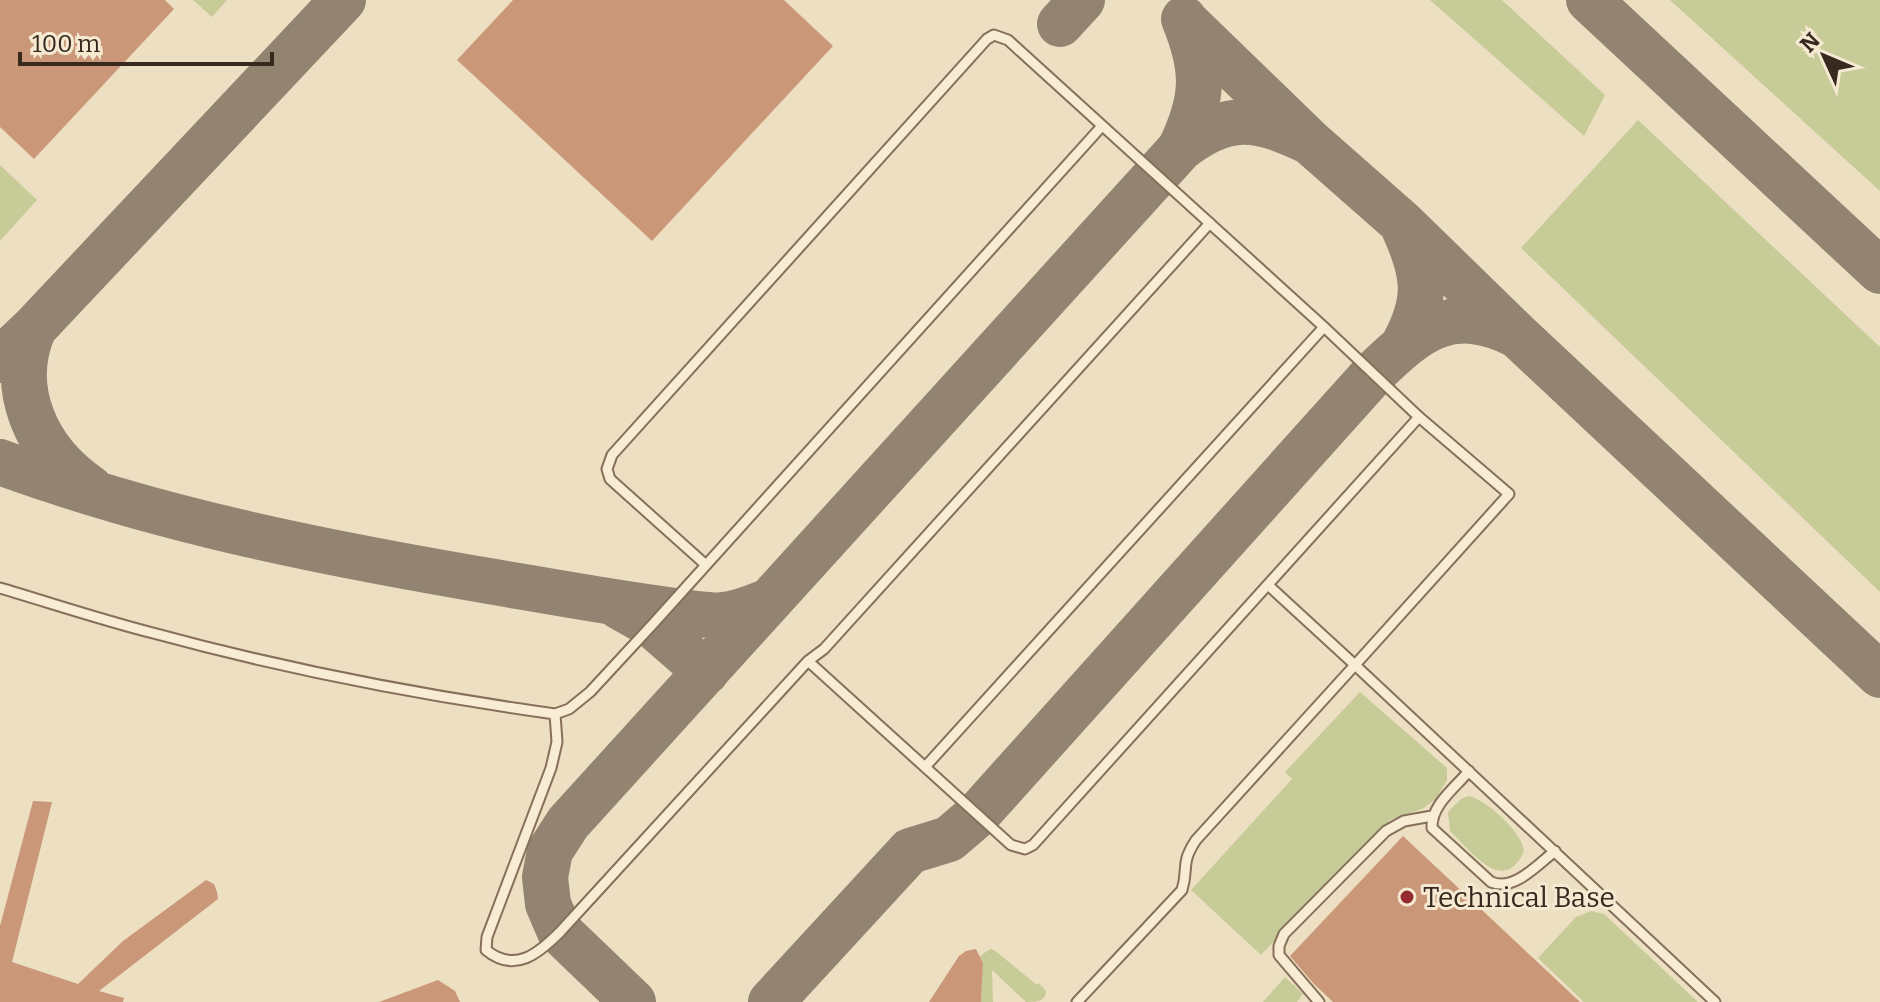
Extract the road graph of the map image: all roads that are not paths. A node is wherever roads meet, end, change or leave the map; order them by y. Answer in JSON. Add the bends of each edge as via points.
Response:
{"nodes":[{"id":1,"x":1102,"y":126,"type":"junction"},
{"id":2,"x":1210,"y":223,"type":"junction"},
{"id":3,"x":1324,"y":327,"type":"junction"},
{"id":4,"x":1419,"y":417,"type":"junction"},
{"id":5,"x":706,"y":565,"type":"junction"},
{"id":6,"x":1268,"y":585,"type":"junction"},
{"id":7,"x":0,"y":588,"type":"edge"},
{"id":8,"x":808,"y":661,"type":"junction"},
{"id":9,"x":1355,"y":665,"type":"junction"},
{"id":10,"x":555,"y":714,"type":"junction"},
{"id":11,"x":925,"y":767,"type":"junction"},
{"id":12,"x":1469,"y":771,"type":"junction"},
{"id":13,"x":1432,"y":816,"type":"junction"},
{"id":14,"x":1555,"y":851,"type":"junction"},
{"id":15,"x":1077,"y":1002,"type":"edge"},
{"id":16,"x":1319,"y":1002,"type":"edge"},
{"id":17,"x":1715,"y":1002,"type":"edge"}],
"edges":[{"from":1,"to":2,"type":"lane"},
{"from":1,"to":5,"type":"lane"},
{"from":1,"to":5,"type":"lane","via":[[1002,36],[987,39],[976,51],[607,463],[610,479]]},
{"from":2,"to":3,"type":"lane"},
{"from":2,"to":8,"type":"lane"},
{"from":3,"to":4,"type":"lane"},
{"from":3,"to":11,"type":"lane"},
{"from":4,"to":6,"type":"lane"},
{"from":4,"to":9,"type":"lane","via":[[1509,494]]},
{"from":5,"to":10,"type":"lane","via":[[590,692]]},
{"from":6,"to":9,"type":"lane"},
{"from":6,"to":11,"type":"lane","via":[[1033,845],[1011,845]]},
{"from":7,"to":10,"type":"lane","via":[[274,663],[455,700]]},
{"from":8,"to":10,"type":"lane","via":[[560,932],[519,961],[486,950],[487,937],[551,768],[557,742]]},
{"from":8,"to":11,"type":"lane"},
{"from":9,"to":12,"type":"lane"},
{"from":9,"to":15,"type":"lane","via":[[1196,840],[1186,855],[1182,890]]},
{"from":12,"to":13,"type":"lane"},
{"from":12,"to":14,"type":"lane"},
{"from":13,"to":14,"type":"lane","via":[[1432,828],[1501,886]]},
{"from":13,"to":16,"type":"lane","via":[[1386,831],[1284,934],[1279,955]]},
{"from":14,"to":17,"type":"lane"}]}
